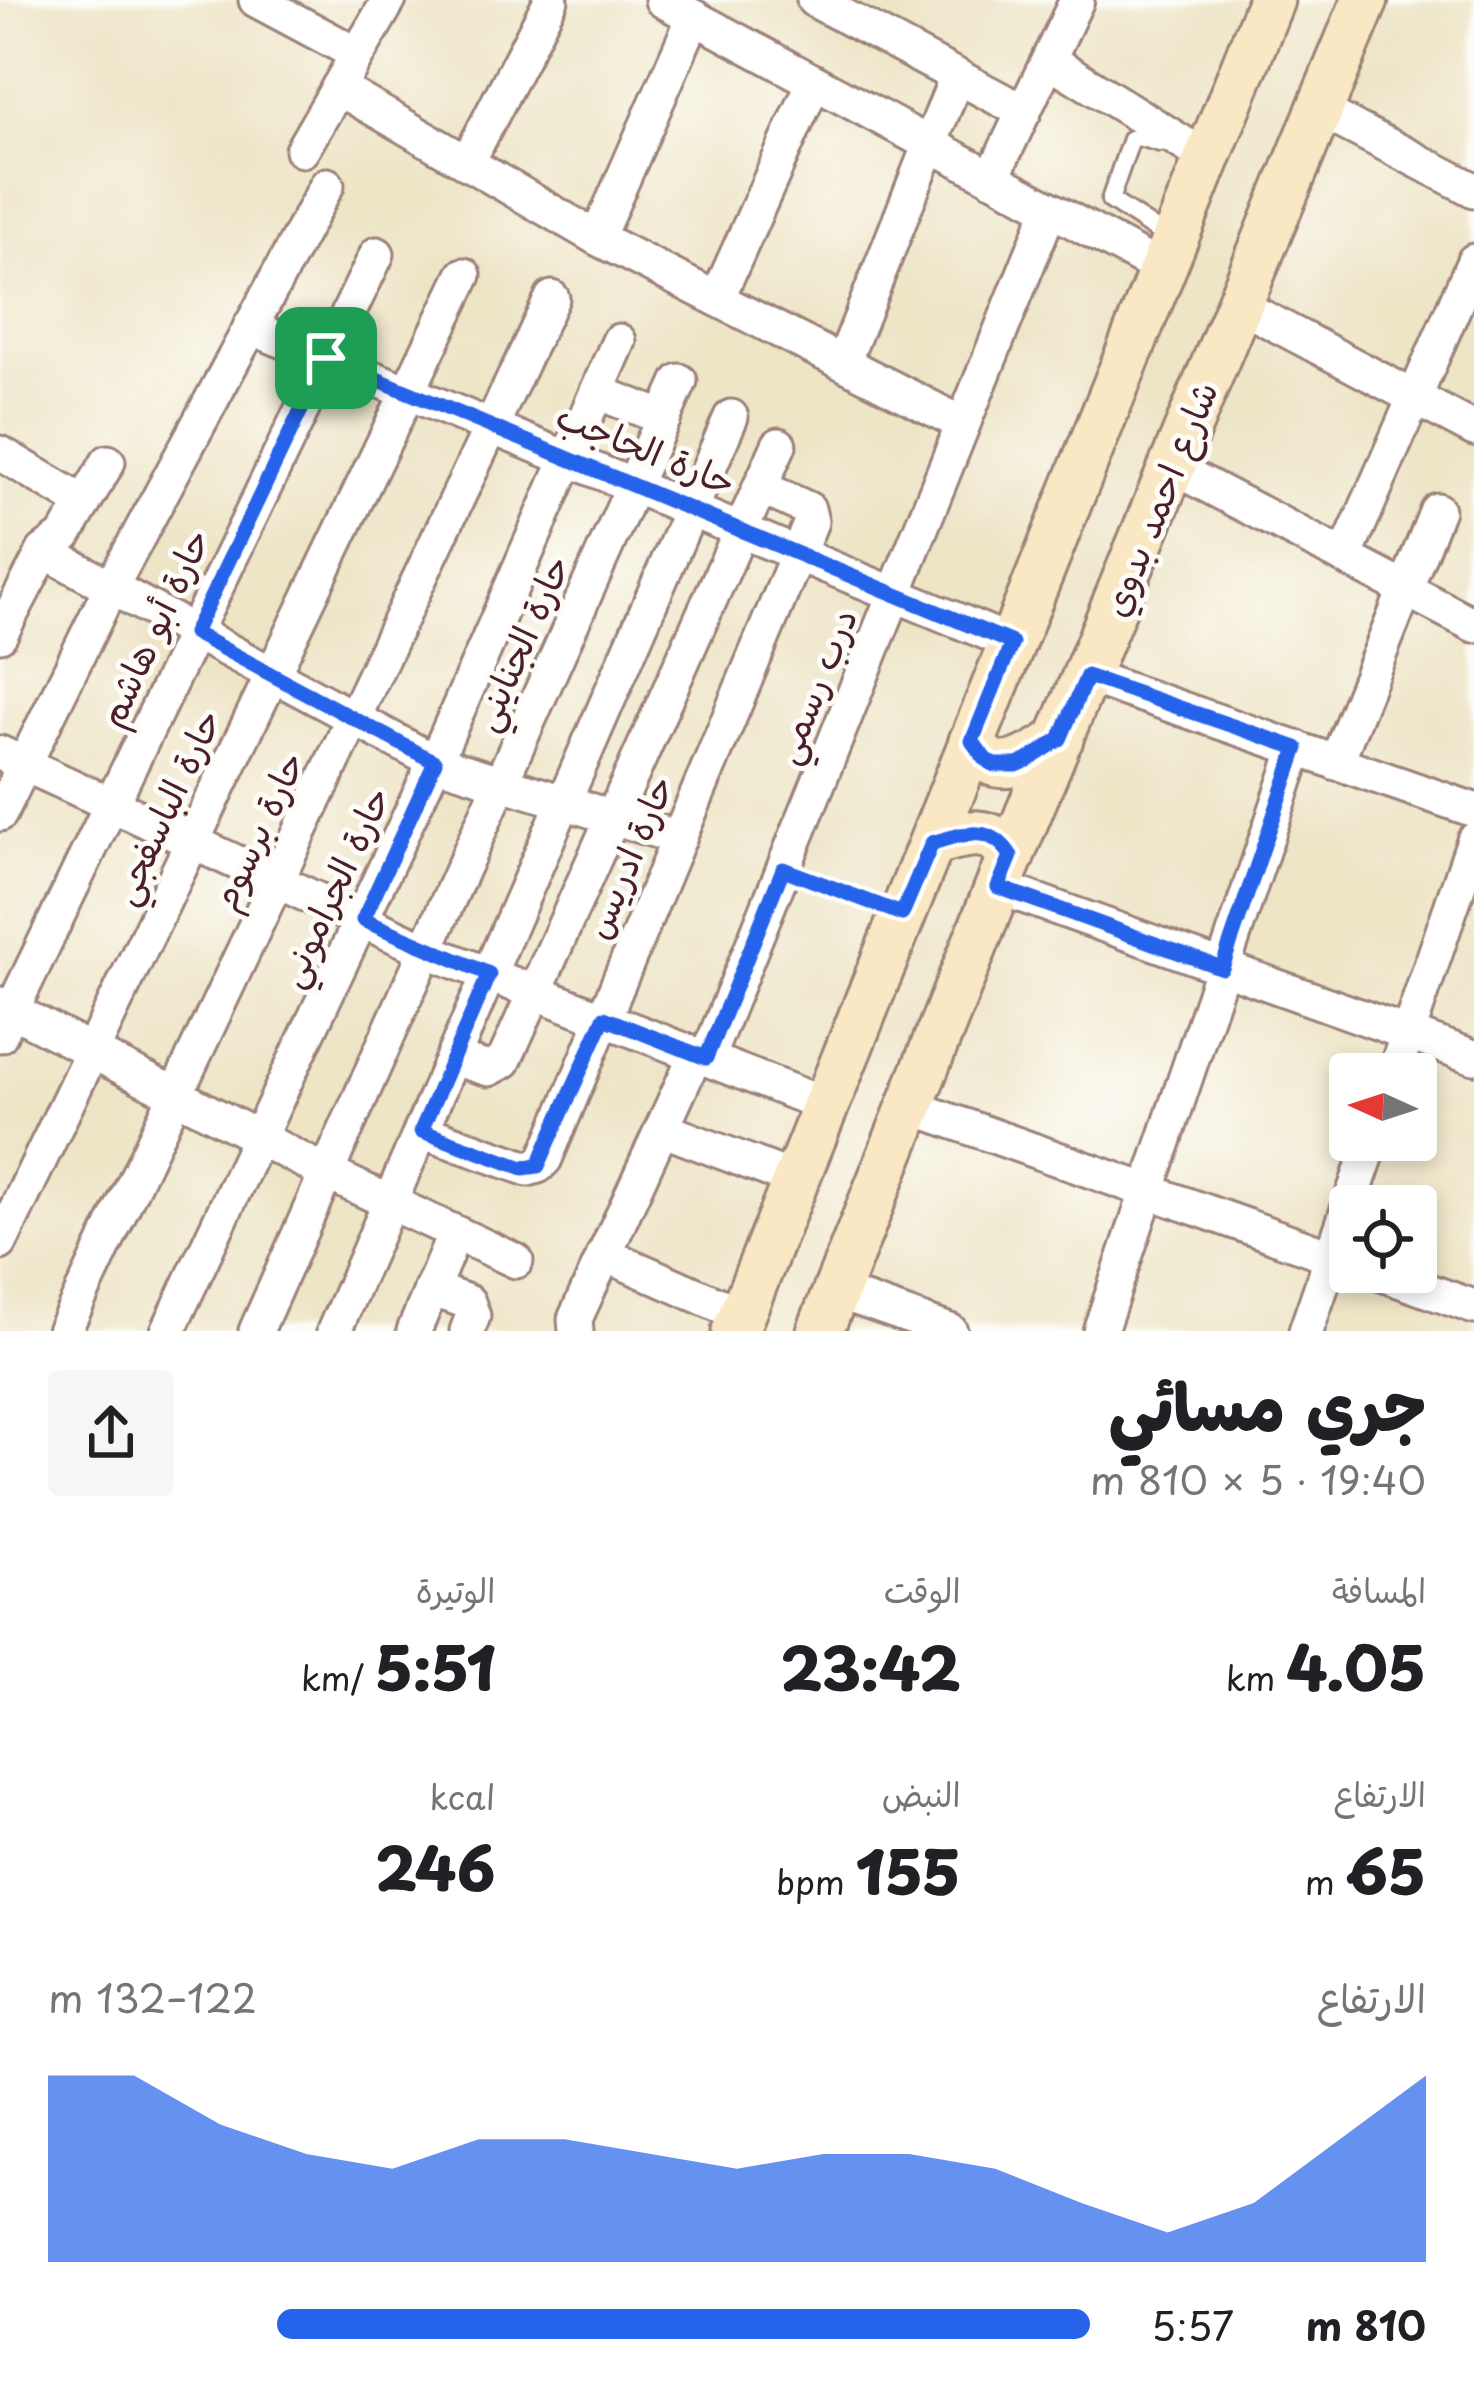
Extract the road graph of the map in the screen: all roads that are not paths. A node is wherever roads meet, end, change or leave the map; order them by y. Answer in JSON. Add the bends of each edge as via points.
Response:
{"nodes":[{"id":1,"x":256,"y":0,"type":"edge"},
{"id":2,"x":389,"y":0,"type":"edge"},
{"id":3,"x":551,"y":0,"type":"edge"},
{"id":4,"x":662,"y":0,"type":"edge"},
{"id":5,"x":814,"y":0,"type":"edge"},
{"id":6,"x":1077,"y":0,"type":"edge"},
{"id":7,"x":1270,"y":0,"type":"edge"},
{"id":8,"x":1365,"y":0,"type":"edge"},
{"id":9,"x":694,"y":17,"type":"junction"},
{"id":10,"x":357,"y":54,"type":"junction"},
{"id":11,"x":1049,"y":60,"type":"junction"},
{"id":12,"x":957,"y":76,"type":"junction"},
{"id":13,"x":814,"y":82,"type":"junction"},
{"id":14,"x":338,"y":88,"type":"junction"},
{"id":15,"x":1318,"y":109,"type":"junction"},
{"id":16,"x":1024,"y":112,"type":"junction"},
{"id":17,"x":929,"y":144,"type":"junction"},
{"id":18,"x":302,"y":150,"type":"dead end"},
{"id":19,"x":1207,"y":158,"type":"junction"},
{"id":20,"x":467,"y":163,"type":"junction"},
{"id":21,"x":992,"y":178,"type":"junction"},
{"id":22,"x":327,"y":184,"type":"dead end"},
{"id":23,"x":1474,"y":190,"type":"edge"},
{"id":24,"x":1050,"y":209,"type":"junction"},
{"id":25,"x":596,"y":238,"type":"junction"},
{"id":26,"x":377,"y":254,"type":"dead end"},
{"id":27,"x":1168,"y":255,"type":"junction"},
{"id":28,"x":1474,"y":261,"type":"edge"},
{"id":29,"x":464,"y":275,"type":"dead end"},
{"id":30,"x":552,"y":298,"type":"dead end"},
{"id":31,"x":717,"y":299,"type":"junction"},
{"id":32,"x":1240,"y":305,"type":"junction"},
{"id":33,"x":250,"y":328,"type":"junction"},
{"id":34,"x":619,"y":340,"type":"dead end"},
{"id":35,"x":326,"y":358,"type":"junction"},
{"id":36,"x":843,"y":362,"type":"junction"},
{"id":37,"x":680,"y":381,"type":"dead end"},
{"id":38,"x":597,"y":392,"type":"junction"},
{"id":39,"x":408,"y":393,"type":"junction"},
{"id":40,"x":1414,"y":398,"type":"junction"},
{"id":41,"x":730,"y":417,"type":"dead end"},
{"id":42,"x":664,"y":418,"type":"junction"},
{"id":43,"x":963,"y":424,"type":"junction"},
{"id":44,"x":491,"y":427,"type":"junction"},
{"id":45,"x":1474,"y":429,"type":"edge"},
{"id":46,"x":779,"y":445,"type":"dead end"},
{"id":47,"x":0,"y":453,"type":"edge"},
{"id":48,"x":567,"y":459,"type":"junction"},
{"id":49,"x":108,"y":462,"type":"dead end"},
{"id":50,"x":1174,"y":468,"type":"junction"},
{"id":51,"x":633,"y":486,"type":"junction"},
{"id":52,"x":760,"y":487,"type":"junction"},
{"id":53,"x":84,"y":503,"type":"junction"},
{"id":54,"x":690,"y":510,"type":"junction"},
{"id":55,"x":1437,"y":510,"type":"dead end"},
{"id":56,"x":741,"y":531,"type":"junction"},
{"id":57,"x":44,"y":551,"type":"junction"},
{"id":58,"x":798,"y":555,"type":"junction"},
{"id":59,"x":1345,"y":557,"type":"junction"},
{"id":60,"x":1403,"y":588,"type":"junction"},
{"id":61,"x":110,"y":589,"type":"junction"},
{"id":62,"x":894,"y":594,"type":"junction"},
{"id":63,"x":1474,"y":625,"type":"edge"},
{"id":64,"x":194,"y":633,"type":"junction"},
{"id":65,"x":0,"y":635,"type":"edge"},
{"id":66,"x":1012,"y":643,"type":"junction"},
{"id":67,"x":272,"y":676,"type":"junction"},
{"id":68,"x":1087,"y":676,"type":"junction"},
{"id":69,"x":353,"y":719,"type":"junction"},
{"id":70,"x":1060,"y":739,"type":"junction"},
{"id":71,"x":972,"y":741,"type":"junction"},
{"id":72,"x":1297,"y":748,"type":"junction"},
{"id":73,"x":12,"y":759,"type":"edge"},
{"id":74,"x":435,"y":762,"type":"junction"},
{"id":75,"x":1336,"y":764,"type":"junction"},
{"id":76,"x":500,"y":785,"type":"junction"},
{"id":77,"x":563,"y":804,"type":"junction"},
{"id":78,"x":113,"y":805,"type":"junction"},
{"id":79,"x":1474,"y":810,"type":"edge"},
{"id":80,"x":0,"y":814,"type":"edge"},
{"id":81,"x":612,"y":819,"type":"junction"},
{"id":82,"x":679,"y":838,"type":"junction"},
{"id":83,"x":1474,"y":840,"type":"edge"},
{"id":84,"x":194,"y":842,"type":"junction"},
{"id":85,"x":932,"y":843,"type":"junction"},
{"id":86,"x":783,"y":869,"type":"junction"},
{"id":87,"x":1004,"y":872,"type":"junction"},
{"id":88,"x":279,"y":881,"type":"junction"},
{"id":89,"x":902,"y":914,"type":"junction"},
{"id":90,"x":363,"y":920,"type":"junction"},
{"id":91,"x":428,"y":951,"type":"junction"},
{"id":92,"x":1222,"y":968,"type":"junction"},
{"id":93,"x":489,"y":974,"type":"junction"},
{"id":94,"x":535,"y":992,"type":"junction"},
{"id":95,"x":4,"y":1016,"type":"edge"},
{"id":96,"x":604,"y":1018,"type":"junction"},
{"id":97,"x":1408,"y":1034,"type":"junction"},
{"id":98,"x":92,"y":1052,"type":"junction"},
{"id":99,"x":1401,"y":1053,"type":"edge"},
{"id":100,"x":701,"y":1056,"type":"junction"},
{"id":101,"x":1474,"y":1057,"type":"edge"},
{"id":102,"x":453,"y":1058,"type":"junction"},
{"id":103,"x":176,"y":1095,"type":"junction"},
{"id":104,"x":826,"y":1105,"type":"junction"},
{"id":105,"x":909,"y":1106,"type":"junction"},
{"id":106,"x":662,"y":1129,"type":"junction"},
{"id":107,"x":421,"y":1131,"type":"junction"},
{"id":108,"x":259,"y":1138,"type":"junction"},
{"id":109,"x":327,"y":1173,"type":"junction"},
{"id":110,"x":796,"y":1180,"type":"junction"},
{"id":111,"x":1147,"y":1191,"type":"junction"},
{"id":112,"x":390,"y":1202,"type":"junction"},
{"id":113,"x":455,"y":1233,"type":"junction"},
{"id":114,"x":0,"y":1243,"type":"edge"},
{"id":115,"x":604,"y":1254,"type":"junction"},
{"id":116,"x":1329,"y":1255,"type":"edge"},
{"id":117,"x":516,"y":1262,"type":"dead end"},
{"id":118,"x":1329,"y":1284,"type":"edge"},
{"id":119,"x":431,"y":1289,"type":"junction"},
{"id":120,"x":1437,"y":1293,"type":"edge"},
{"id":121,"x":1474,"y":1306,"type":"edge"},
{"id":122,"x":828,"y":1311,"type":"edge"},
{"id":123,"x":738,"y":1323,"type":"edge"},
{"id":124,"x":575,"y":1325,"type":"edge"},
{"id":125,"x":64,"y":1331,"type":"edge"},
{"id":126,"x":168,"y":1331,"type":"edge"},
{"id":127,"x":256,"y":1331,"type":"edge"},
{"id":128,"x":334,"y":1331,"type":"edge"},
{"id":129,"x":414,"y":1331,"type":"edge"},
{"id":130,"x":467,"y":1331,"type":"edge"},
{"id":131,"x":950,"y":1331,"type":"edge"},
{"id":132,"x":1100,"y":1331,"type":"edge"},
{"id":133,"x":1306,"y":1331,"type":"edge"}],
"edges":[{"from":1,"to":10,"type":"street"},
{"from":2,"to":10,"type":"street"},
{"from":3,"to":20,"type":"street"},
{"from":4,"to":9,"type":"street"},
{"from":5,"to":12,"type":"street"},
{"from":6,"to":11,"type":"street"},
{"from":7,"to":19,"type":"main road"},
{"from":8,"to":15,"type":"main road","name":"شارع احمد بدوي"},
{"from":9,"to":13,"type":"street"},
{"from":9,"to":25,"type":"street"},
{"from":10,"to":14,"type":"street"},
{"from":11,"to":16,"type":"street"},
{"from":11,"to":19,"type":"street"},
{"from":12,"to":16,"type":"street"},
{"from":12,"to":17,"type":"street"},
{"from":13,"to":17,"type":"street"},
{"from":13,"to":31,"type":"street"},
{"from":14,"to":18,"type":"street"},
{"from":14,"to":20,"type":"street"},
{"from":15,"to":23,"type":"street"},
{"from":15,"to":32,"type":"main road","name":"شارع احمد بدوي"},
{"from":16,"to":21,"type":"street"},
{"from":17,"to":21,"type":"street"},
{"from":17,"to":36,"type":"street"},
{"from":19,"to":27,"type":"main road"},
{"from":19,"to":27,"type":"lane","via":[[1141,137],[1129,141],[1110,200]]},
{"from":20,"to":25,"type":"street"},
{"from":21,"to":24,"type":"street"},
{"from":22,"to":33,"type":"street"},
{"from":24,"to":27,"type":"street"},
{"from":24,"to":43,"type":"street","name":"درب رسمي"},
{"from":25,"to":31,"type":"street"},
{"from":26,"to":35,"type":"street","name":"حارة أبو هاشم"},
{"from":27,"to":66,"type":"main road"},
{"from":28,"to":40,"type":"street"},
{"from":29,"to":39,"type":"street","name":"حارة الباسفجي"},
{"from":30,"to":44,"type":"street","name":"حارة برسوم"},
{"from":31,"to":36,"type":"street"},
{"from":32,"to":40,"type":"street"},
{"from":32,"to":50,"type":"main road","name":"شارع احمد بدوي"},
{"from":33,"to":35,"type":"street","name":"حارة الحاجب"},
{"from":33,"to":61,"type":"street"},
{"from":34,"to":38,"type":"street","name":"حارة الجراموني"},
{"from":35,"to":39,"type":"street","name":"حارة الحاجب"},
{"from":35,"to":64,"type":"street","name":"حارة أبو هاشم"},
{"from":36,"to":43,"type":"street"},
{"from":37,"to":42,"type":"street","name":"حارة الجنايني"},
{"from":38,"to":42,"type":"street"},
{"from":38,"to":48,"type":"street","name":"حارة الجراموني"},
{"from":39,"to":44,"type":"street","name":"حارة الحاجب"},
{"from":39,"to":67,"type":"street","name":"حارة الباسفجي"},
{"from":40,"to":45,"type":"street"},
{"from":40,"to":59,"type":"street"},
{"from":41,"to":54,"type":"street"},
{"from":42,"to":51,"type":"street","name":"حارة الجنايني"},
{"from":43,"to":62,"type":"street","name":"درب رسمي"},
{"from":44,"to":48,"type":"street","name":"حارة الحاجب"},
{"from":44,"to":69,"type":"street","name":"حارة برسوم"},
{"from":46,"to":52,"type":"street"},
{"from":47,"to":53,"type":"street"},
{"from":48,"to":51,"type":"street","name":"حارة الحاجب"},
{"from":48,"to":74,"type":"street","name":"حارة الجراموني"},
{"from":49,"to":53,"type":"street"},
{"from":50,"to":59,"type":"street"},
{"from":50,"to":68,"type":"main road","name":"شارع احمد بدوي"},
{"from":51,"to":54,"type":"street","name":"حارة الحاجب"},
{"from":51,"to":76,"type":"street","name":"حارة الجنايني"},
{"from":52,"to":56,"type":"street"},
{"from":52,"to":58,"type":"street","name":"حارة ادريس","via":[[810,512]]},
{"from":53,"to":57,"type":"street"},
{"from":54,"to":56,"type":"street","name":"حارة الحاجب"},
{"from":54,"to":77,"type":"street"},
{"from":55,"to":60,"type":"street"},
{"from":56,"to":58,"type":"street","name":"حارة الحاجب"},
{"from":56,"to":81,"type":"street"},
{"from":57,"to":61,"type":"street"},
{"from":57,"to":65,"type":"street"},
{"from":58,"to":62,"type":"street","name":"حارة الحاجب"},
{"from":58,"to":82,"type":"street","name":"حارة ادريس"},
{"from":59,"to":60,"type":"street"},
{"from":60,"to":63,"type":"street"},
{"from":60,"to":75,"type":"street"},
{"from":61,"to":64,"type":"street"},
{"from":61,"to":73,"type":"street"},
{"from":62,"to":66,"type":"street","name":"حارة الحاجب"},
{"from":62,"to":86,"type":"street","name":"درب رسمي"},
{"from":64,"to":67,"type":"street"},
{"from":64,"to":78,"type":"street","name":"حارة أبو هاشم"},
{"from":66,"to":71,"type":"main road"},
{"from":67,"to":69,"type":"street"},
{"from":67,"to":84,"type":"street","name":"حارة الباسفجي"},
{"from":68,"to":70,"type":"main road","name":"شارع احمد بدوي"},
{"from":68,"to":72,"type":"street"},
{"from":69,"to":74,"type":"street"},
{"from":69,"to":88,"type":"street","name":"حارة برسوم"},
{"from":70,"to":71,"type":"main road","via":[[1006,766],[985,759]]},
{"from":70,"to":87,"type":"main road","name":"شارع احمد بدوي"},
{"from":71,"to":85,"type":"main road"},
{"from":72,"to":75,"type":"street"},
{"from":72,"to":92,"type":"street"},
{"from":73,"to":78,"type":"street"},
{"from":73,"to":80,"type":"street"},
{"from":74,"to":76,"type":"street"},
{"from":74,"to":90,"type":"street","name":"حارة الجراموني"},
{"from":75,"to":79,"type":"street"},
{"from":76,"to":77,"type":"street"},
{"from":76,"to":91,"type":"street","name":"حارة الجنايني"},
{"from":77,"to":81,"type":"street"},
{"from":77,"to":93,"type":"street"},
{"from":78,"to":84,"type":"street"},
{"from":78,"to":95,"type":"street","name":"حارة أبو هاشم"},
{"from":81,"to":82,"type":"street"},
{"from":81,"to":94,"type":"street"},
{"from":82,"to":96,"type":"street","name":"حارة ادريس"},
{"from":83,"to":97,"type":"street"},
{"from":84,"to":88,"type":"street"},
{"from":84,"to":98,"type":"street","name":"حارة الباسفجي"},
{"from":85,"to":87,"type":"main road","via":[[977,832],[997,839]]},
{"from":85,"to":89,"type":"main road"},
{"from":86,"to":89,"type":"lane"},
{"from":86,"to":100,"type":"street","name":"درب رسمي"},
{"from":87,"to":92,"type":"street"},
{"from":87,"to":105,"type":"main road","name":"شارع احمد بدوي"},
{"from":88,"to":90,"type":"street"},
{"from":88,"to":103,"type":"street","name":"حارة برسوم"},
{"from":89,"to":104,"type":"main road"},
{"from":90,"to":91,"type":"street"},
{"from":90,"to":108,"type":"street","name":"حارة الجراموني"},
{"from":91,"to":93,"type":"street"},
{"from":91,"to":109,"type":"street","name":"حارة الجنايني"},
{"from":92,"to":97,"type":"street"},
{"from":92,"to":111,"type":"street"},
{"from":93,"to":94,"type":"street"},
{"from":93,"to":102,"type":"street"},
{"from":94,"to":96,"type":"street"},
{"from":94,"to":102,"type":"street","via":[[500,1065]]},
{"from":95,"to":98,"type":"street"},
{"from":96,"to":100,"type":"street"},
{"from":96,"to":107,"type":"street","name":"حارة ادريس","via":[[538,1166],[523,1168]]},
{"from":97,"to":99,"type":"street"},
{"from":97,"to":101,"type":"street"},
{"from":98,"to":103,"type":"street"},
{"from":98,"to":114,"type":"street","name":"حارة الباسفجي"},
{"from":100,"to":104,"type":"street"},
{"from":100,"to":106,"type":"street","name":"درب رسمي"},
{"from":102,"to":107,"type":"street"},
{"from":103,"to":108,"type":"street"},
{"from":103,"to":125,"type":"street","name":"حارة برسوم"},
{"from":104,"to":110,"type":"main road"},
{"from":105,"to":111,"type":"street"},
{"from":105,"to":122,"type":"main road","name":"شارع احمد بدوي"},
{"from":106,"to":110,"type":"street"},
{"from":106,"to":115,"type":"street","name":"درب رسمي"},
{"from":107,"to":112,"type":"street"},
{"from":108,"to":109,"type":"street"},
{"from":108,"to":126,"type":"street","name":"حارة الجراموني"},
{"from":109,"to":112,"type":"street"},
{"from":109,"to":127,"type":"street","name":"حارة الجنايني"},
{"from":110,"to":123,"type":"main road"},
{"from":111,"to":116,"type":"street"},
{"from":111,"to":132,"type":"street"},
{"from":112,"to":113,"type":"street"},
{"from":112,"to":128,"type":"street"},
{"from":113,"to":117,"type":"street"},
{"from":113,"to":119,"type":"street"},
{"from":115,"to":123,"type":"street"},
{"from":115,"to":124,"type":"street","name":"درب رسمي"},
{"from":118,"to":133,"type":"street"},
{"from":119,"to":129,"type":"street"},
{"from":119,"to":130,"type":"street","via":[[468,1302]]},
{"from":120,"to":121,"type":"street"},
{"from":122,"to":131,"type":"street"}]}
